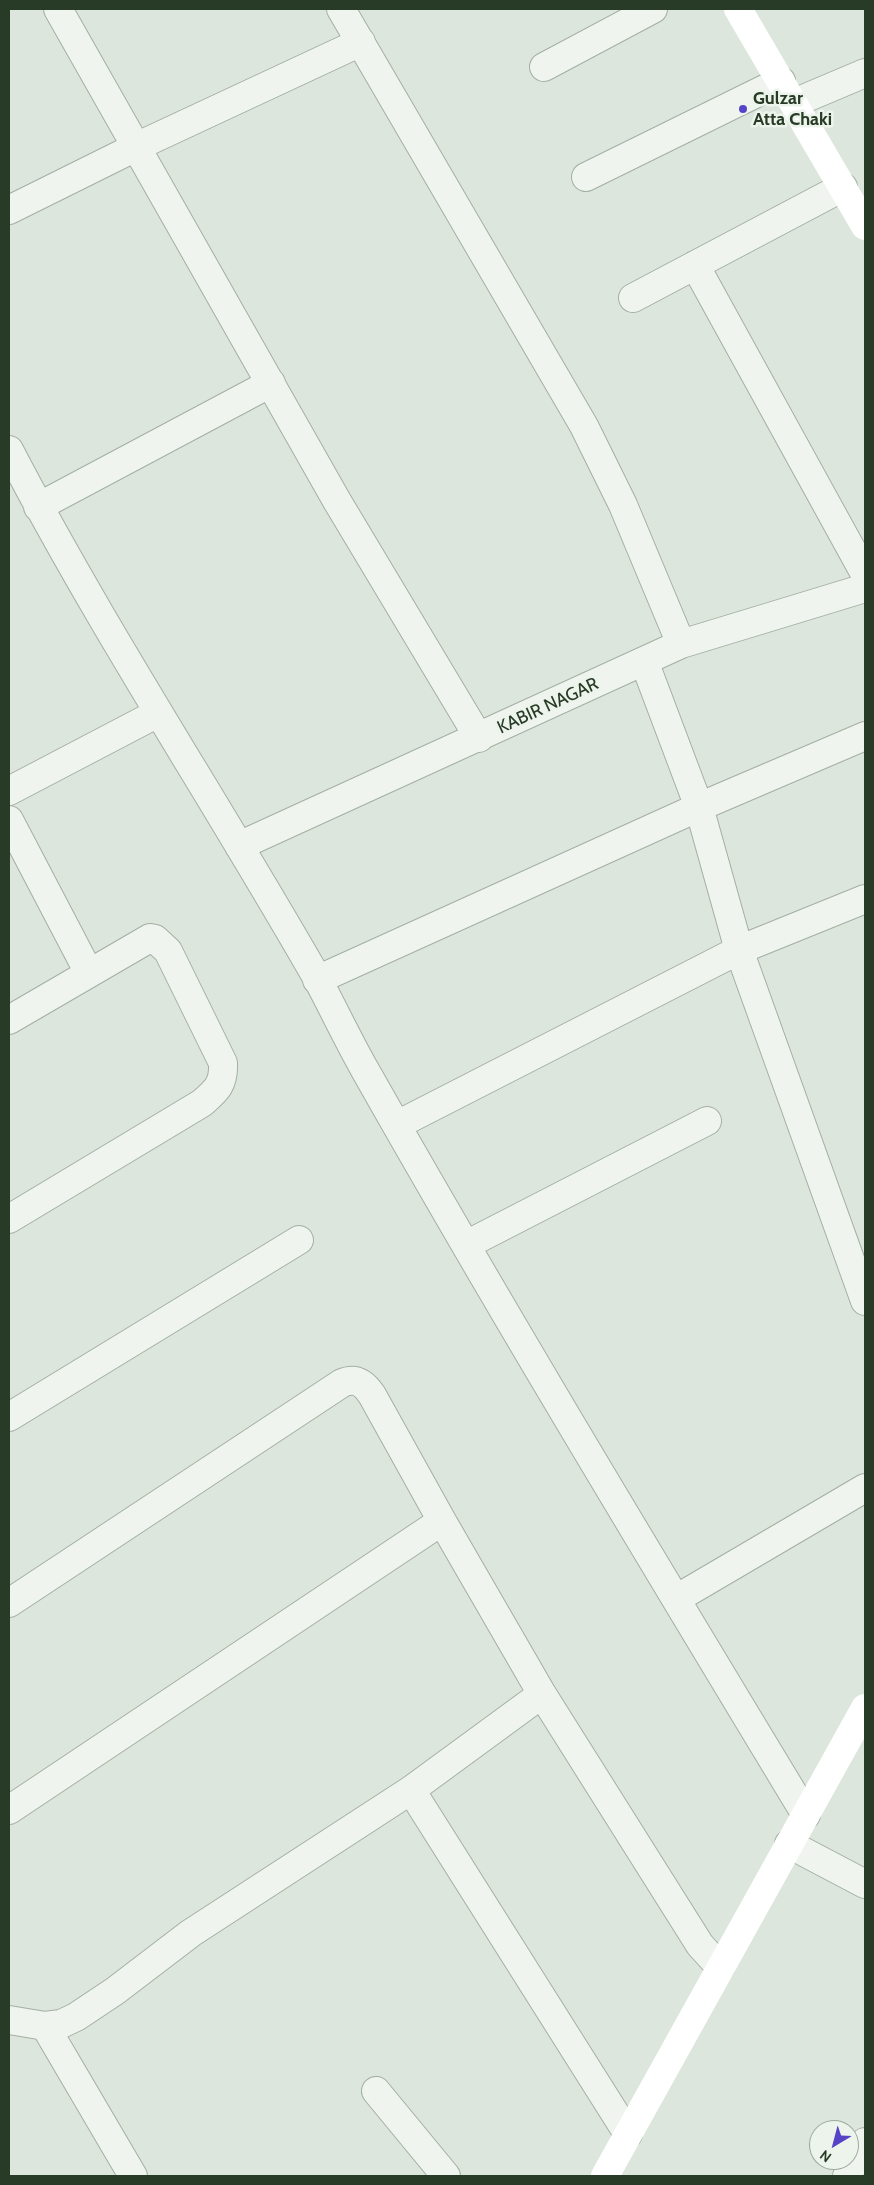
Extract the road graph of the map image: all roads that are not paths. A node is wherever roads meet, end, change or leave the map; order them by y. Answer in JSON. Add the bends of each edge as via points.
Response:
{"nodes":[{"id":1,"x":58,"y":9,"type":"edge"},
{"id":2,"x":340,"y":9,"type":"edge"},
{"id":3,"x":653,"y":9,"type":"edge"},
{"id":4,"x":738,"y":9,"type":"edge"},
{"id":5,"x":361,"y":42,"type":"junction"},
{"id":6,"x":544,"y":67,"type":"dead end"},
{"id":7,"x":865,"y":73,"type":"edge"},
{"id":8,"x":788,"y":92,"type":"junction"},
{"id":9,"x":138,"y":146,"type":"junction"},
{"id":10,"x":586,"y":177,"type":"dead end"},
{"id":11,"x":843,"y":187,"type":"junction"},
{"id":12,"x":9,"y":210,"type":"edge"},
{"id":13,"x":865,"y":226,"type":"edge"},
{"id":14,"x":695,"y":265,"type":"junction"},
{"id":15,"x":633,"y":298,"type":"dead end"},
{"id":16,"x":271,"y":382,"type":"junction"},
{"id":17,"x":9,"y":450,"type":"edge"},
{"id":18,"x":38,"y":507,"type":"junction"},
{"id":19,"x":865,"y":574,"type":"edge"},
{"id":20,"x":865,"y":588,"type":"edge"},
{"id":21,"x":681,"y":644,"type":"junction"},
{"id":22,"x":644,"y":661,"type":"junction"},
{"id":23,"x":158,"y":713,"type":"junction"},
{"id":24,"x":865,"y":736,"type":"edge"},
{"id":25,"x":479,"y":738,"type":"junction"},
{"id":26,"x":9,"y":791,"type":"edge"},
{"id":27,"x":699,"y":807,"type":"junction"},
{"id":28,"x":9,"y":820,"type":"edge"},
{"id":29,"x":239,"y":846,"type":"junction"},
{"id":30,"x":865,"y":899,"type":"edge"},
{"id":31,"x":739,"y":950,"type":"junction"},
{"id":32,"x":88,"y":973,"type":"junction"},
{"id":33,"x":317,"y":980,"type":"junction"},
{"id":34,"x":9,"y":1020,"type":"edge"},
{"id":35,"x":707,"y":1121,"type":"dead end"},
{"id":36,"x":397,"y":1125,"type":"junction"},
{"id":37,"x":9,"y":1219,"type":"edge"},
{"id":38,"x":299,"y":1240,"type":"dead end"},
{"id":39,"x":466,"y":1245,"type":"junction"},
{"id":40,"x":865,"y":1300,"type":"edge"},
{"id":41,"x":9,"y":1417,"type":"edge"},
{"id":42,"x":865,"y":1488,"type":"edge"},
{"id":43,"x":442,"y":1521,"type":"junction"},
{"id":44,"x":676,"y":1599,"type":"junction"},
{"id":45,"x":9,"y":1603,"type":"edge"},
{"id":46,"x":542,"y":1694,"type":"junction"},
{"id":47,"x":865,"y":1708,"type":"edge"},
{"id":48,"x":411,"y":1790,"type":"junction"},
{"id":49,"x":9,"y":1810,"type":"edge"},
{"id":50,"x":806,"y":1815,"type":"junction"},
{"id":51,"x":789,"y":1844,"type":"junction"},
{"id":52,"x":865,"y":1884,"type":"edge"},
{"id":53,"x":720,"y":1967,"type":"junction"},
{"id":54,"x":9,"y":2020,"type":"edge"},
{"id":55,"x":45,"y":2026,"type":"junction"},
{"id":56,"x":376,"y":2091,"type":"dead end"},
{"id":57,"x":628,"y":2134,"type":"junction"},
{"id":58,"x":865,"y":2142,"type":"edge"},
{"id":59,"x":133,"y":2176,"type":"edge"},
{"id":60,"x":446,"y":2176,"type":"edge"},
{"id":61,"x":605,"y":2176,"type":"edge"},
{"id":62,"x":847,"y":2176,"type":"edge"}],
"edges":[{"from":1,"to":9,"type":"street"},
{"from":2,"to":5,"type":"street"},
{"from":3,"to":6,"type":"street"},
{"from":4,"to":8,"type":"street"},
{"from":5,"to":9,"type":"street"},
{"from":5,"to":21,"type":"street","via":[[584,426],[623,505]]},
{"from":7,"to":8,"type":"street"},
{"from":8,"to":10,"type":"street"},
{"from":8,"to":11,"type":"street"},
{"from":9,"to":12,"type":"street"},
{"from":9,"to":16,"type":"street"},
{"from":11,"to":13,"type":"street"},
{"from":11,"to":14,"type":"street"},
{"from":14,"to":15,"type":"street"},
{"from":14,"to":19,"type":"street"},
{"from":16,"to":18,"type":"street"},
{"from":16,"to":25,"type":"street"},
{"from":17,"to":18,"type":"street"},
{"from":18,"to":23,"type":"street"},
{"from":20,"to":21,"type":"street","name":"KABIR NAGAR"},
{"from":21,"to":22,"type":"street","name":"KABIR NAGAR"},
{"from":22,"to":25,"type":"street","name":"KABIR NAGAR"},
{"from":22,"to":27,"type":"street"},
{"from":23,"to":26,"type":"street"},
{"from":23,"to":29,"type":"street"},
{"from":24,"to":27,"type":"street"},
{"from":25,"to":29,"type":"street","name":"KABIR NAGAR"},
{"from":27,"to":31,"type":"street"},
{"from":27,"to":33,"type":"street"},
{"from":28,"to":32,"type":"street"},
{"from":29,"to":33,"type":"street"},
{"from":30,"to":31,"type":"street"},
{"from":31,"to":36,"type":"street"},
{"from":31,"to":40,"type":"street"},
{"from":32,"to":34,"type":"street"},
{"from":32,"to":37,"type":"street","via":[[150,938],[162,943],[222,1063],[223,1077],[217,1090],[202,1103]]},
{"from":33,"to":36,"type":"street"},
{"from":35,"to":39,"type":"street"},
{"from":36,"to":39,"type":"street"},
{"from":38,"to":41,"type":"street"},
{"from":39,"to":44,"type":"street"},
{"from":42,"to":44,"type":"street"},
{"from":43,"to":45,"type":"street","via":[[372,1395],[366,1386],[350,1379]]},
{"from":43,"to":46,"type":"street"},
{"from":43,"to":49,"type":"street"},
{"from":44,"to":50,"type":"street"},
{"from":46,"to":48,"type":"street"},
{"from":46,"to":53,"type":"street","via":[[700,1945]]},
{"from":47,"to":50,"type":"street"},
{"from":48,"to":55,"type":"street","via":[[191,1934],[76,2017],[61,2024]]},
{"from":48,"to":57,"type":"street"},
{"from":50,"to":51,"type":"street"},
{"from":51,"to":52,"type":"street"},
{"from":51,"to":53,"type":"street"},
{"from":53,"to":57,"type":"street"},
{"from":54,"to":55,"type":"street"},
{"from":55,"to":59,"type":"street"},
{"from":56,"to":60,"type":"street"},
{"from":57,"to":61,"type":"street"},
{"from":58,"to":62,"type":"street"}]}
